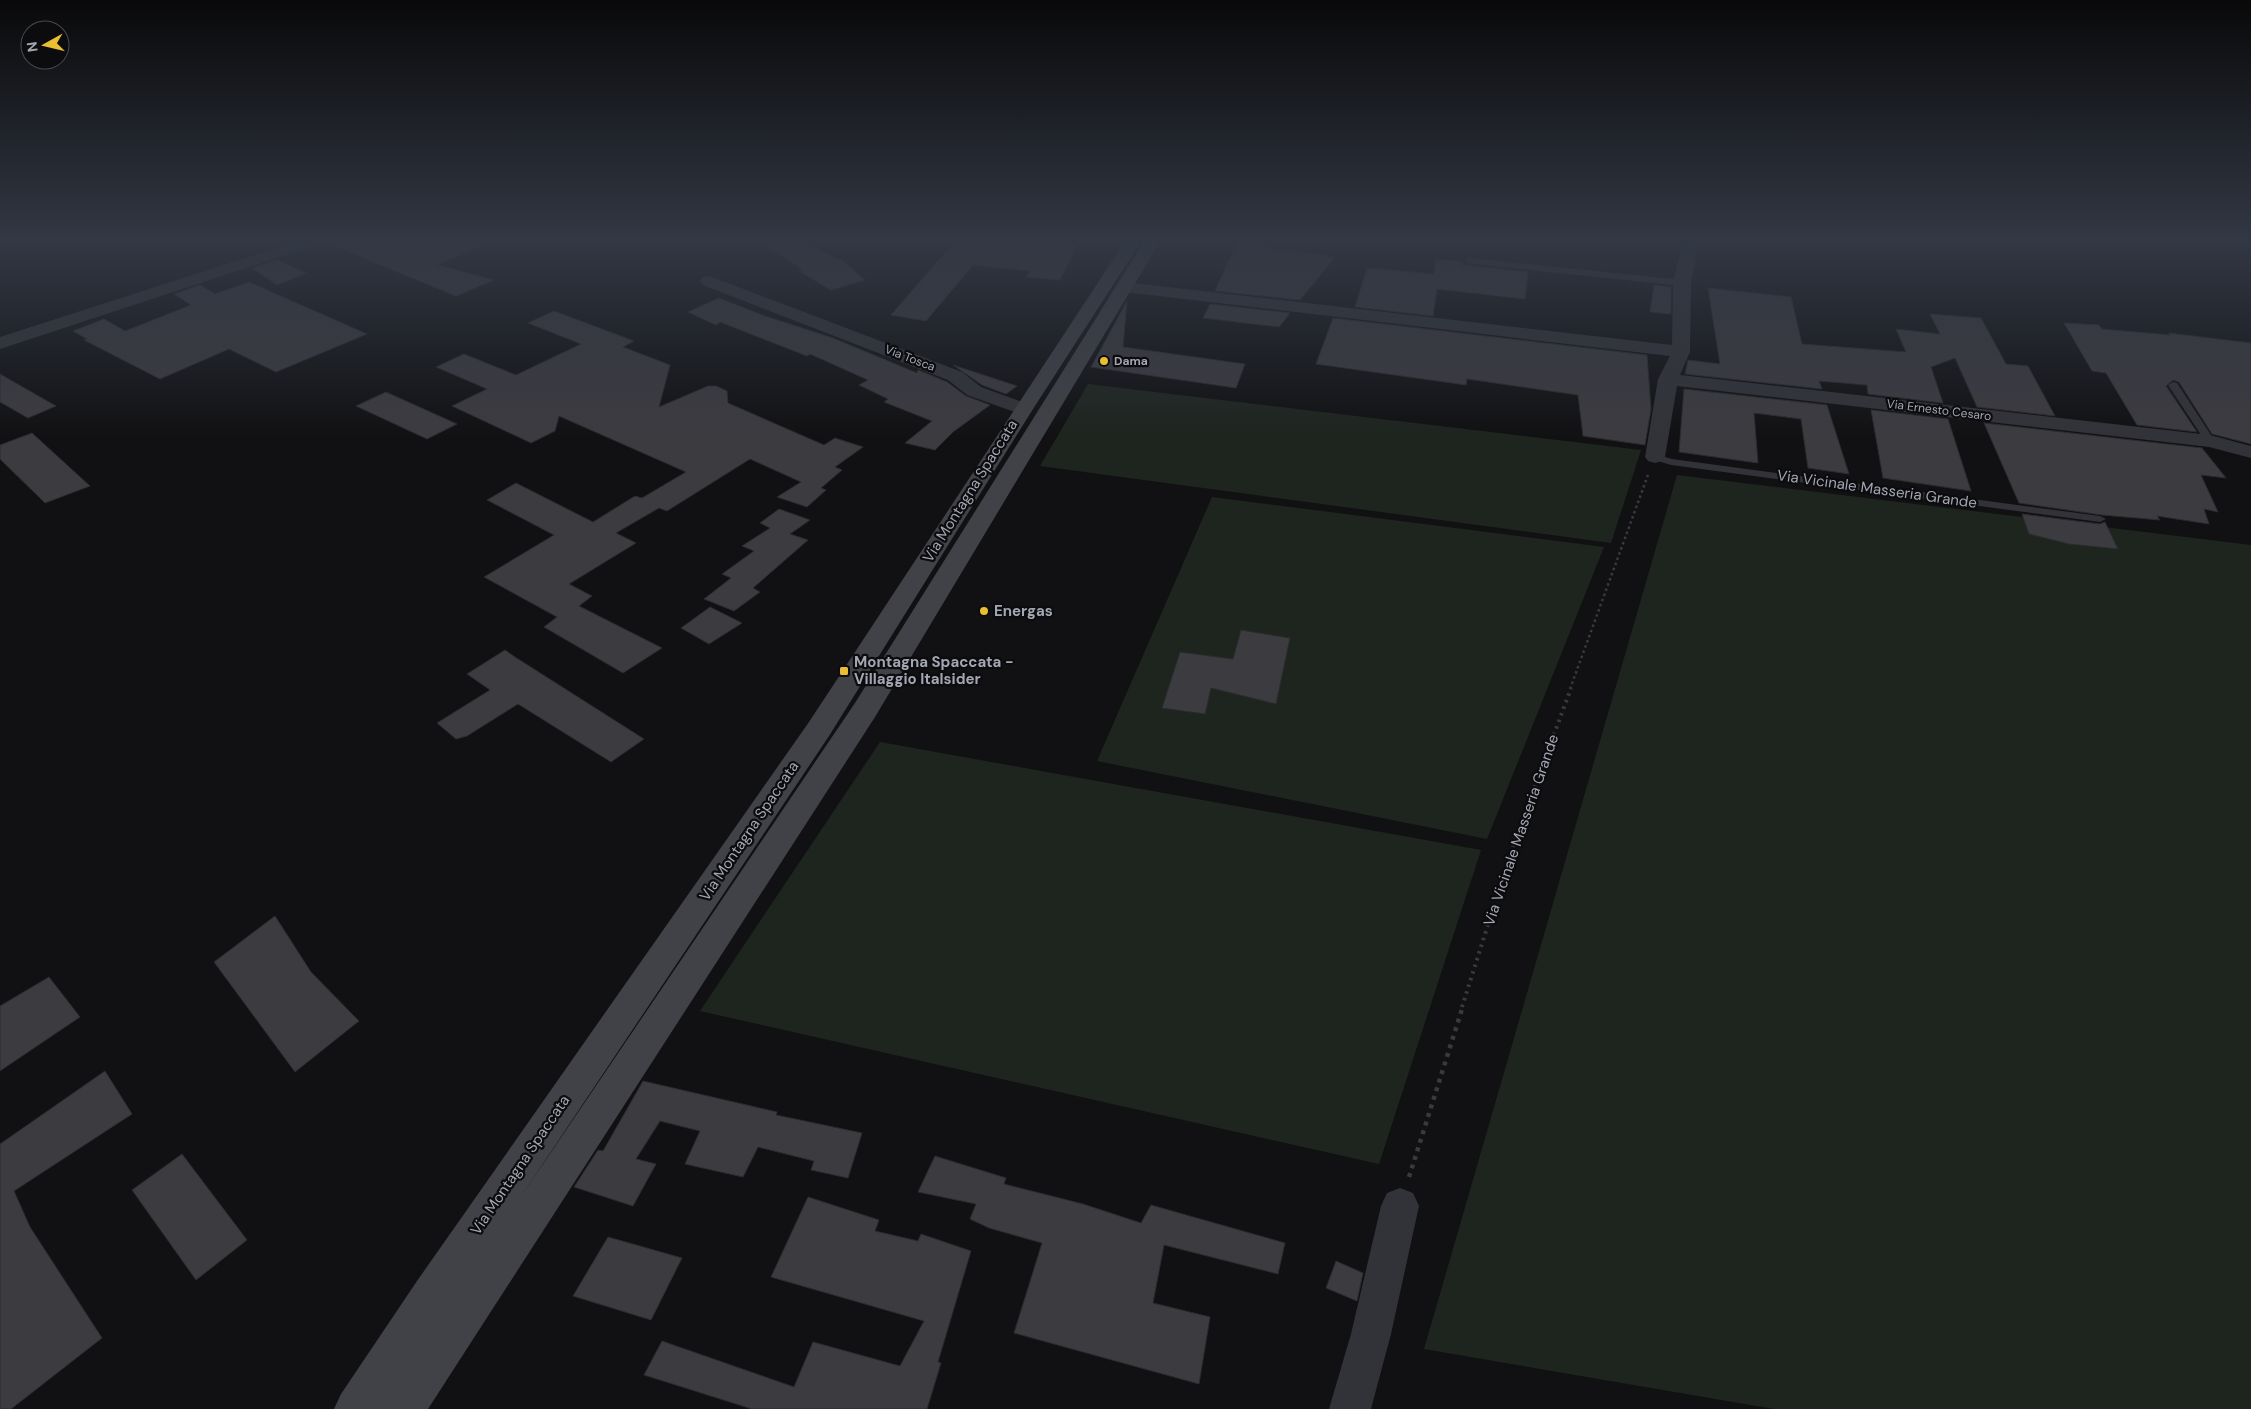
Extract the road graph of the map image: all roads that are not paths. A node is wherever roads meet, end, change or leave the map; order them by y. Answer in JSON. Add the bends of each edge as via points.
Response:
{"nodes":[{"id":1,"x":114,"y":306,"type":"edge"},
{"id":2,"x":773,"y":306,"type":"edge"},
{"id":3,"x":1094,"y":306,"type":"edge"},
{"id":4,"x":1112,"y":306,"type":"edge"},
{"id":5,"x":1291,"y":306,"type":"edge"},
{"id":6,"x":1682,"y":306,"type":"edge"},
{"id":7,"x":0,"y":343,"type":"edge"},
{"id":8,"x":1681,"y":352,"type":"junction"},
{"id":9,"x":1668,"y":379,"type":"junction"},
{"id":10,"x":2173,"y":385,"type":"dead end"},
{"id":11,"x":1022,"y":409,"type":"junction"},
{"id":12,"x":2210,"y":441,"type":"junction"},
{"id":13,"x":2251,"y":452,"type":"edge"},
{"id":14,"x":1655,"y":458,"type":"joint"},
{"id":15,"x":2100,"y":519,"type":"dead end"},
{"id":16,"x":1400,"y":1206,"type":"road end"},
{"id":17,"x":356,"y":1409,"type":"edge"},
{"id":18,"x":403,"y":1409,"type":"edge"},
{"id":19,"x":1350,"y":1409,"type":"edge"}],
"edges":[{"from":1,"to":7,"type":"street"},
{"from":2,"to":11,"type":"street","name":"Via Tosca","via":[[955,376],[974,391]]},
{"from":3,"to":11,"type":"main road","name":"Via Montagna Spaccata"},
{"from":4,"to":18,"type":"main road","name":"Via Montagna Spaccata","via":[[865,710]]},
{"from":5,"to":8,"type":"street"},
{"from":6,"to":8,"type":"street"},
{"from":8,"to":9,"type":"street"},
{"from":9,"to":12,"type":"street","name":"Via Ernesto Cesaro"},
{"from":9,"to":14,"type":"street"},
{"from":10,"to":12,"type":"lane"},
{"from":11,"to":17,"type":"main road","name":"Via Montagna Spaccata","via":[[820,729],[431,1294]]},
{"from":12,"to":13,"type":"street","name":"Via Ernesto Cesaro"},
{"from":14,"to":15,"type":"lane","name":"Via Vicinale Masseria Grande"},
{"from":16,"to":19,"type":"street"}]}
